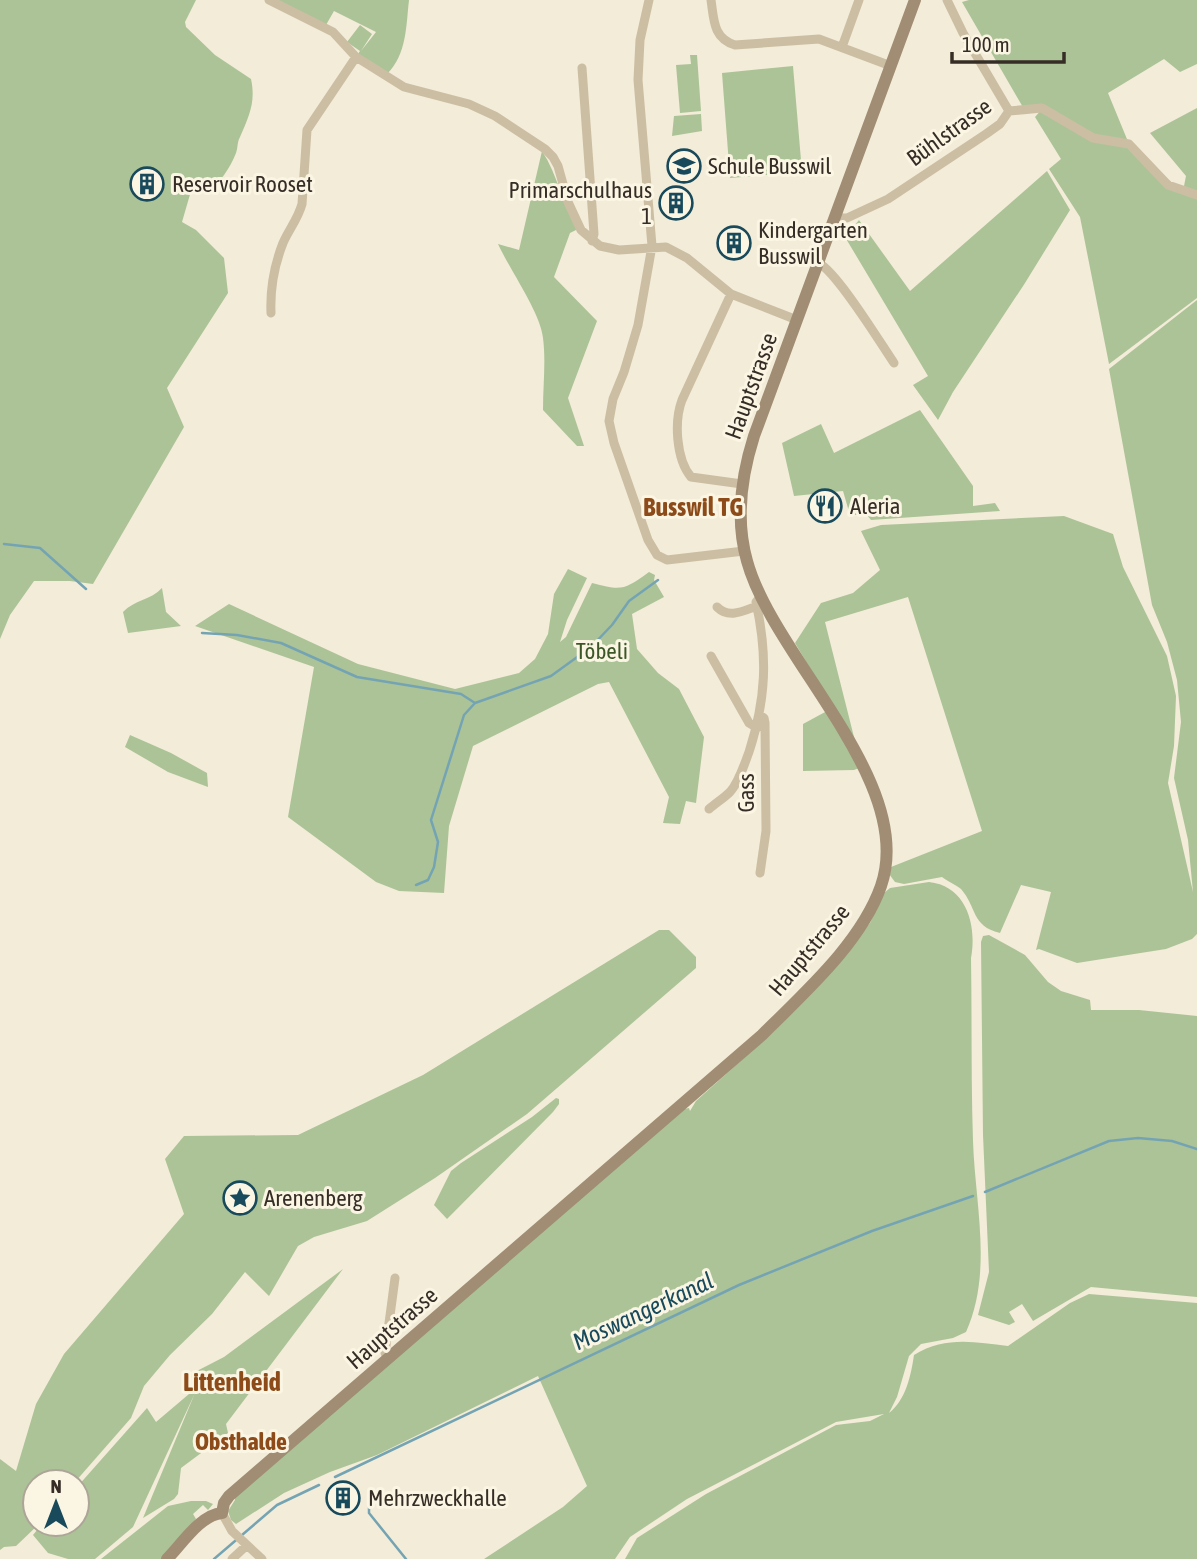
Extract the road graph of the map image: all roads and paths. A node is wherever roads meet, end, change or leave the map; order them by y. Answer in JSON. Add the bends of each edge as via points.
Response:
{"nodes":[{"id":1,"x":270,"y":0,"type":"edge"},
{"id":2,"x":649,"y":0,"type":"edge"},
{"id":3,"x":711,"y":0,"type":"edge"},
{"id":4,"x":859,"y":0,"type":"edge"},
{"id":5,"x":915,"y":0,"type":"edge"},
{"id":6,"x":947,"y":0,"type":"edge"},
{"id":7,"x":842,"y":47,"type":"junction"},
{"id":8,"x":356,"y":57,"type":"junction"},
{"id":9,"x":891,"y":66,"type":"junction"},
{"id":10,"x":582,"y":68,"type":"dead end"},
{"id":11,"x":1009,"y":111,"type":"junction"},
{"id":12,"x":1197,"y":195,"type":"edge"},
{"id":13,"x":835,"y":218,"type":"junction"},
{"id":14,"x":592,"y":240,"type":"junction"},
{"id":15,"x":652,"y":246,"type":"junction"},
{"id":16,"x":818,"y":263,"type":"junction"},
{"id":17,"x":731,"y":293,"type":"junction"},
{"id":18,"x":271,"y":313,"type":"dead end"},
{"id":19,"x":797,"y":320,"type":"junction"},
{"id":20,"x":894,"y":363,"type":"dead end"},
{"id":21,"x":742,"y":484,"type":"junction"},
{"id":22,"x":744,"y":551,"type":"junction"},
{"id":23,"x":758,"y":601,"type":"junction"},
{"id":24,"x":717,"y":607,"type":"dead end"},
{"id":25,"x":711,"y":656,"type":"dead end"},
{"id":26,"x":760,"y":715,"type":"junction"},
{"id":27,"x":757,"y":728,"type":"junction"},
{"id":28,"x":709,"y":809,"type":"dead end"},
{"id":29,"x":760,"y":873,"type":"dead end"},
{"id":30,"x":396,"y":1278,"type":"dead end"},
{"id":31,"x":388,"y":1359,"type":"junction"},
{"id":32,"x":222,"y":1513,"type":"junction"},
{"id":33,"x":245,"y":1544,"type":"junction"},
{"id":34,"x":167,"y":1559,"type":"edge"},
{"id":35,"x":232,"y":1559,"type":"edge"},
{"id":36,"x":262,"y":1559,"type":"edge"}],
"edges":[{"from":1,"to":8,"type":"street","via":[[333,32]]},
{"from":2,"to":15,"type":"street","via":[[638,80]]},
{"from":3,"to":7,"type":"street","via":[[717,33],[728,43],[814,38]]},
{"from":4,"to":7,"type":"street"},
{"from":5,"to":9,"type":"street","name":"Hauptstrasse"},
{"from":6,"to":11,"type":"street","name":"Bühlstrasse"},
{"from":7,"to":9,"type":"street"},
{"from":8,"to":14,"type":"street","via":[[404,88],[486,112],[545,149],[558,166],[574,218]]},
{"from":8,"to":18,"type":"street","via":[[304,138],[302,204],[283,243],[270,288]]},
{"from":9,"to":13,"type":"street","name":"Hauptstrasse"},
{"from":10,"to":14,"type":"street"},
{"from":11,"to":12,"type":"street","via":[[1042,108],[1093,138],[1129,144],[1168,185]]},
{"from":11,"to":13,"type":"street","name":"Bühlstrasse","via":[[1000,124],[888,199],[848,218]]},
{"from":13,"to":16,"type":"street","name":"Hauptstrasse"},
{"from":14,"to":15,"type":"street","via":[[619,250]]},
{"from":15,"to":17,"type":"street","via":[[666,247],[687,258]]},
{"from":15,"to":22,"type":"street","via":[[638,325],[610,411],[611,433],[657,555],[667,560]]},
{"from":16,"to":19,"type":"street","name":"Hauptstrasse"},
{"from":16,"to":20,"type":"street","via":[[838,282]]},
{"from":17,"to":19,"type":"street"},
{"from":17,"to":21,"type":"street","via":[[677,412],[676,426],[691,477]]},
{"from":19,"to":21,"type":"street","name":"Hauptstrasse","via":[[754,436]]},
{"from":21,"to":22,"type":"street","name":"Hauptstrasse"},
{"from":22,"to":23,"type":"street","name":"Hauptstrasse"},
{"from":23,"to":24,"type":"street","via":[[732,614]]},
{"from":23,"to":26,"type":"street","via":[[764,658]]},
{"from":23,"to":31,"type":"street","name":"Hauptstrasse","via":[[844,731],[868,779],[887,848],[876,897],[832,961],[762,1035]]},
{"from":25,"to":27,"type":"street","via":[[749,723]]},
{"from":26,"to":27,"type":"street"},
{"from":26,"to":29,"type":"street","name":"Gass","via":[[765,723],[766,831]]},
{"from":27,"to":28,"type":"street","via":[[735,785]]},
{"from":30,"to":31,"type":"street","via":[[385,1353]]},
{"from":31,"to":32,"type":"street","name":"Hauptstrasse","via":[[229,1496]]},
{"from":32,"to":33,"type":"street"},
{"from":32,"to":34,"type":"street","via":[[204,1520]]},
{"from":33,"to":35,"type":"street"},
{"from":33,"to":36,"type":"street"}]}
